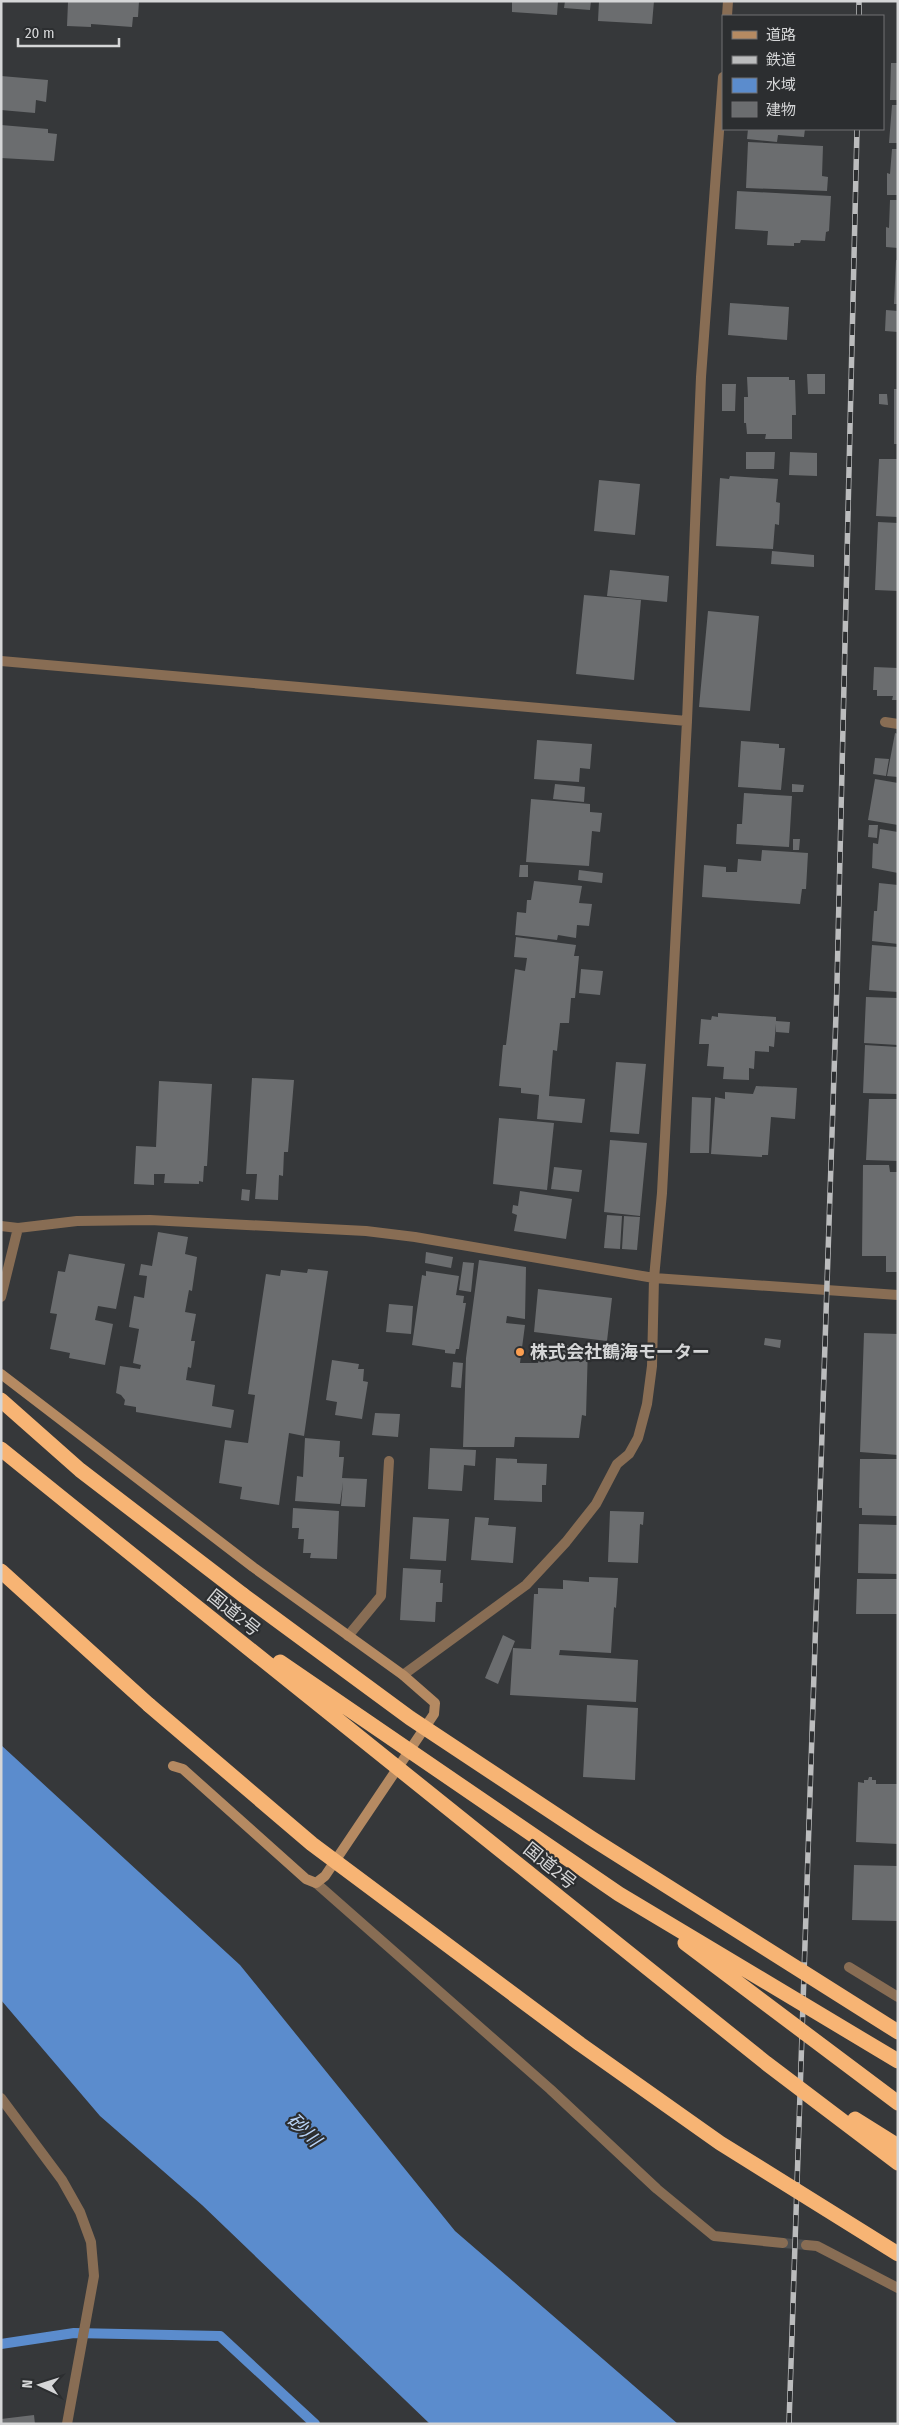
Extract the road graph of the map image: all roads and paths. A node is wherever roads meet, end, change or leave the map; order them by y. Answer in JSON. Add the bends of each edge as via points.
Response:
{"nodes":[{"id":1,"x":728,"y":1,"type":"edge"},
{"id":2,"x":727,"y":15,"type":"edge"},
{"id":3,"x":722,"y":91,"type":"edge"},
{"id":4,"x":1,"y":661,"type":"edge"},
{"id":5,"x":687,"y":721,"type":"junction"},
{"id":6,"x":885,"y":722,"type":"dead end"},
{"id":7,"x":898,"y":724,"type":"edge"},
{"id":8,"x":1,"y":1226,"type":"edge"},
{"id":9,"x":18,"y":1228,"type":"junction"},
{"id":10,"x":654,"y":1278,"type":"junction"},
{"id":11,"x":898,"y":1295,"type":"edge"},
{"id":12,"x":1,"y":1297,"type":"edge"},
{"id":13,"x":1,"y":1374,"type":"edge"},
{"id":14,"x":1,"y":1400,"type":"edge"},
{"id":15,"x":1,"y":1449,"type":"edge"},
{"id":16,"x":390,"y":1461,"type":"dead end"},
{"id":17,"x":1,"y":1571,"type":"edge"},
{"id":18,"x":182,"y":1595,"type":"junction"},
{"id":19,"x":348,"y":1636,"type":"junction"},
{"id":20,"x":402,"y":1675,"type":"junction"},
{"id":21,"x":173,"y":1766,"type":"dead end"},
{"id":22,"x":316,"y":1882,"type":"junction"},
{"id":23,"x":619,"y":1894,"type":"junction"},
{"id":24,"x":848,"y":1968,"type":"dead end"},
{"id":25,"x":898,"y":1997,"type":"edge"},
{"id":26,"x":898,"y":2032,"type":"edge"},
{"id":27,"x":898,"y":2061,"type":"edge"},
{"id":28,"x":766,"y":2063,"type":"junction"},
{"id":29,"x":1,"y":2098,"type":"edge"},
{"id":30,"x":898,"y":2103,"type":"edge"},
{"id":31,"x":898,"y":2146,"type":"edge"},
{"id":32,"x":898,"y":2162,"type":"edge"},
{"id":33,"x":783,"y":2243,"type":"tunnel mouth"},
{"id":34,"x":806,"y":2245,"type":"tunnel mouth"},
{"id":35,"x":898,"y":2254,"type":"edge"},
{"id":36,"x":898,"y":2288,"type":"edge"},
{"id":37,"x":67,"y":2424,"type":"edge"}],
"edges":[{"from":1,"to":2,"type":"street"},
{"from":3,"to":5,"type":"street","via":[[701,377]]},
{"from":4,"to":5,"type":"street"},
{"from":5,"to":10,"type":"street","via":[[662,1193]]},
{"from":6,"to":7,"type":"street"},
{"from":8,"to":9,"type":"street"},
{"from":9,"to":10,"type":"street","via":[[77,1221],[150,1220],[366,1231]]},
{"from":9,"to":12,"type":"street"},
{"from":10,"to":11,"type":"street"},
{"from":10,"to":20,"type":"street","via":[[652,1366],[647,1404],[638,1438],[629,1454],[617,1464],[596,1504],[566,1542],[526,1584]]},
{"from":13,"to":19,"type":"street","via":[[252,1567]]},
{"from":14,"to":26,"type":"highway","bridge":true,"via":[[80,1470],[410,1718],[591,1838]]},
{"from":15,"to":18,"type":"highway","name":"国道2号"},
{"from":16,"to":19,"type":"street","via":[[381,1596]]},
{"from":17,"to":35,"type":"highway","bridge":true,"via":[[149,1705],[312,1844],[580,2044],[720,2143]]},
{"from":18,"to":23,"type":"highway","name":"国道2号","bridge":true},
{"from":18,"to":28,"type":"highway","name":"国道2号","bridge":true},
{"from":19,"to":20,"type":"street"},
{"from":20,"to":22,"type":"street","via":[[435,1703],[434,1714],[325,1876]]},
{"from":21,"to":22,"type":"street","via":[[183,1770],[306,1879]]},
{"from":22,"to":33,"type":"street","via":[[550,2089],[657,2189],[714,2236]]},
{"from":23,"to":27,"type":"highway","name":"国道2号","bridge":true},
{"from":23,"to":30,"type":"highway","bridge":true},
{"from":24,"to":25,"type":"street"},
{"from":28,"to":31,"type":"highway","bridge":true},
{"from":28,"to":32,"type":"highway","name":"国道2号","bridge":true},
{"from":29,"to":37,"type":"street","via":[[62,2180],[80,2212],[91,2242],[94,2276]]},
{"from":34,"to":36,"type":"street","via":[[817,2246]]}]}
